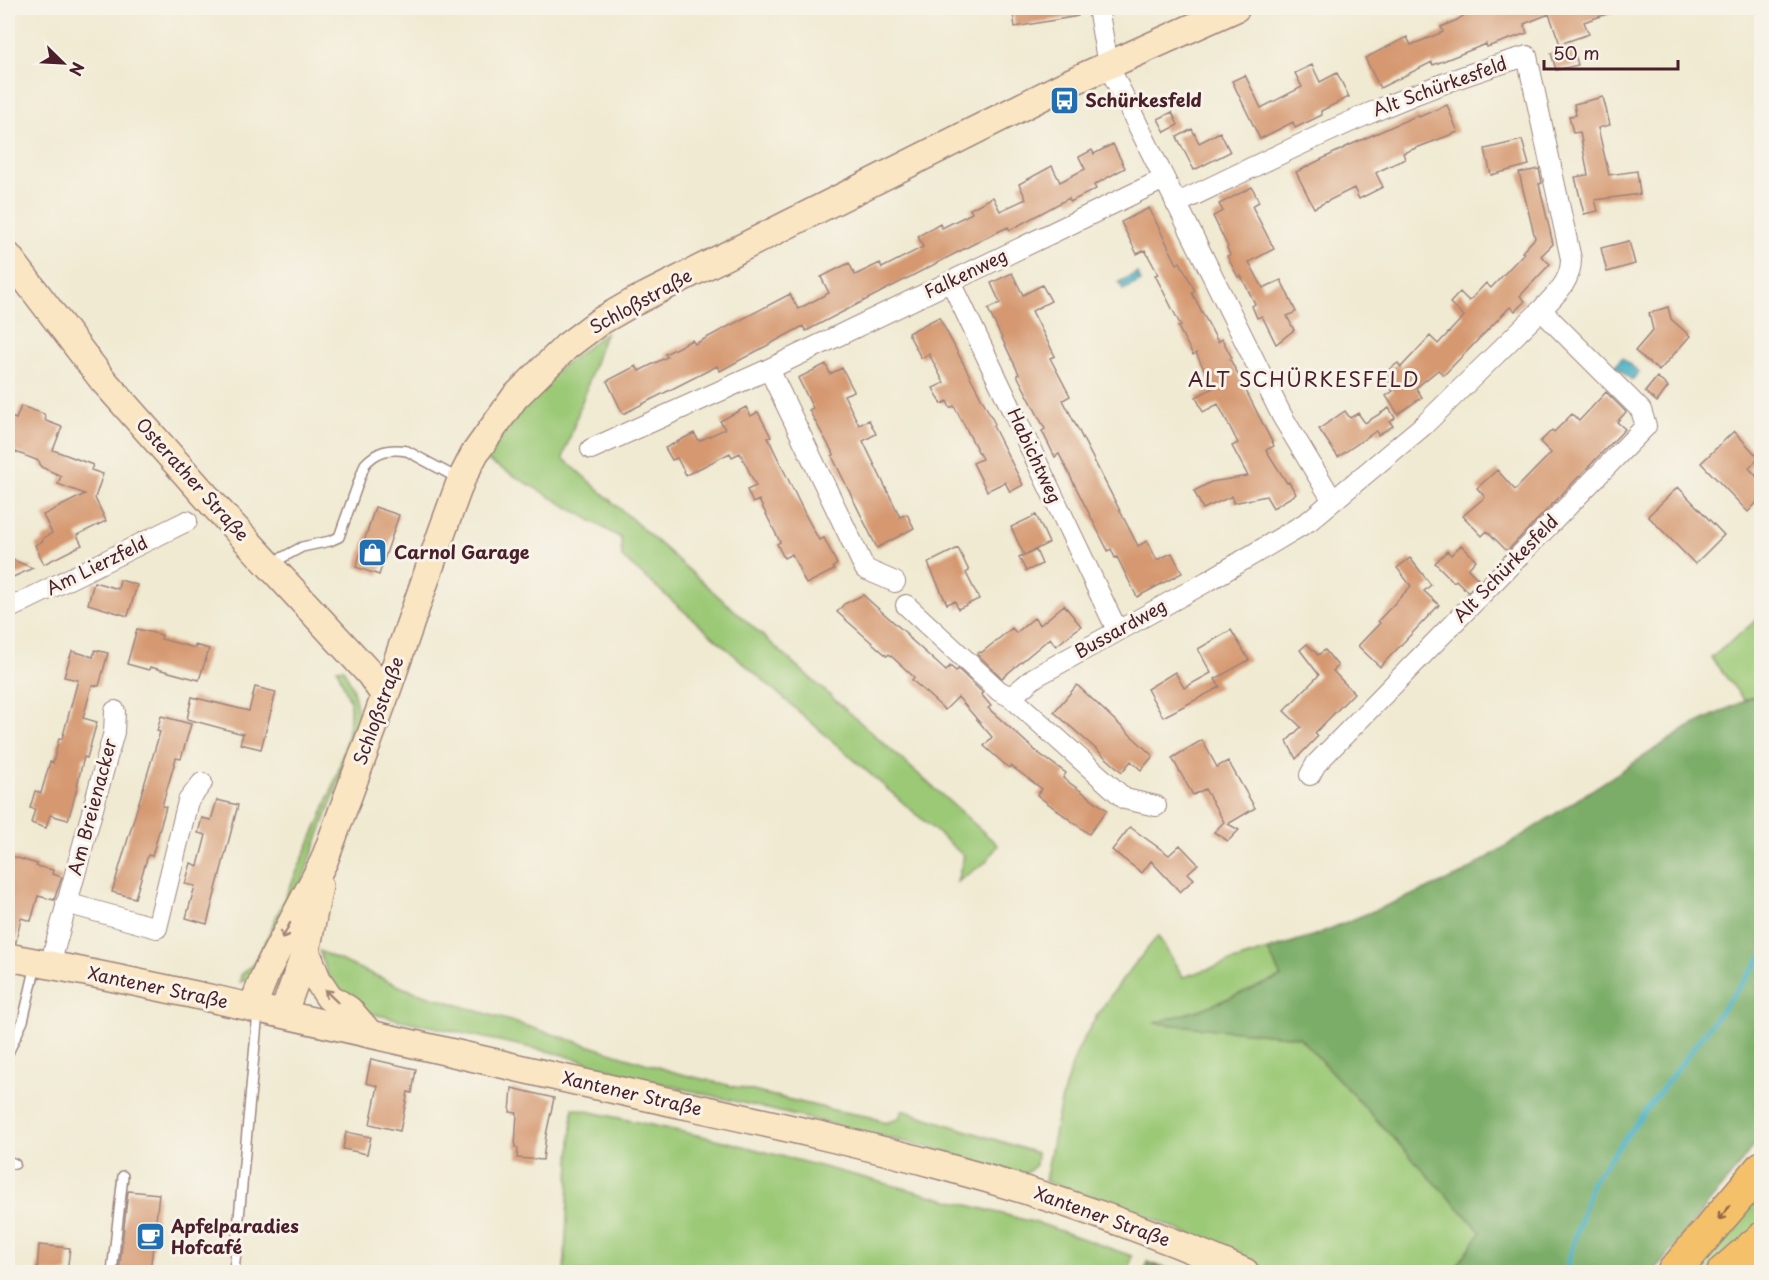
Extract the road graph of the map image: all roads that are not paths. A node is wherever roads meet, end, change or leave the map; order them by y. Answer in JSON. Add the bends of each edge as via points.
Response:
{"nodes":[{"id":1,"x":1098,"y":8,"type":"edge"},
{"id":2,"x":1236,"y":8,"type":"edge"},
{"id":3,"x":1108,"y":65,"type":"junction"},
{"id":4,"x":1164,"y":179,"type":"junction"},
{"id":5,"x":1176,"y":204,"type":"junction"},
{"id":6,"x":8,"y":256,"type":"edge"},
{"id":7,"x":951,"y":282,"type":"junction"},
{"id":8,"x":1541,"y":310,"type":"junction"},
{"id":9,"x":769,"y":369,"type":"junction"},
{"id":10,"x":591,"y":449,"type":"dead end"},
{"id":11,"x":461,"y":480,"type":"junction"},
{"id":12,"x":1332,"y":501,"type":"junction"},
{"id":13,"x":187,"y":521,"type":"dead end"},
{"id":14,"x":270,"y":565,"type":"junction"},
{"id":15,"x":1234,"y":566,"type":"joint"},
{"id":16,"x":895,"y":582,"type":"dead end"},
{"id":17,"x":906,"y":605,"type":"dead end"},
{"id":18,"x":8,"y":609,"type":"edge"},
{"id":19,"x":1117,"y":630,"type":"junction"},
{"id":20,"x":385,"y":696,"type":"junction"},
{"id":21,"x":1011,"y":697,"type":"junction"},
{"id":22,"x":115,"y":711,"type":"dead end"},
{"id":23,"x":1310,"y":775,"type":"dead end"},
{"id":24,"x":202,"y":783,"type":"dead end"},
{"id":25,"x":1156,"y":806,"type":"dead end"},
{"id":26,"x":324,"y":861,"type":"junction"},
{"id":27,"x":66,"y":903,"type":"junction"},
{"id":28,"x":306,"y":951,"type":"junction"},
{"id":29,"x":8,"y":957,"type":"edge"},
{"id":30,"x":43,"y":964,"type":"junction"},
{"id":31,"x":265,"y":1010,"type":"junction"},
{"id":32,"x":369,"y":1033,"type":"junction"},
{"id":33,"x":8,"y":1053,"type":"edge"},
{"id":34,"x":1761,"y":1168,"type":"edge"},
{"id":35,"x":123,"y":1176,"type":"dead end"},
{"id":36,"x":1761,"y":1239,"type":"edge"},
{"id":37,"x":112,"y":1272,"type":"edge"},
{"id":38,"x":234,"y":1272,"type":"edge"},
{"id":39,"x":1245,"y":1272,"type":"edge"},
{"id":40,"x":1674,"y":1272,"type":"edge"},
{"id":41,"x":1724,"y":1272,"type":"edge"}],
"edges":[{"from":1,"to":3,"type":"street"},
{"from":2,"to":3,"type":"main road","name":"Schloßstraße"},
{"from":3,"to":4,"type":"street"},
{"from":3,"to":11,"type":"main road","name":"Schloßstraße","via":[[599,322],[567,346],[515,397]]},
{"from":4,"to":5,"type":"street"},
{"from":4,"to":7,"type":"street","name":"Falkenweg"},
{"from":5,"to":8,"type":"street","name":"Alt Schürkesfeld","via":[[1354,118],[1472,72],[1527,56],[1571,259],[1566,283]]},
{"from":5,"to":12,"type":"street","via":[[1282,416]]},
{"from":6,"to":14,"type":"main road","name":"Osterather Straße","via":[[102,379]]},
{"from":7,"to":9,"type":"street","name":"Falkenweg"},
{"from":7,"to":19,"type":"street","name":"Habichtweg"},
{"from":8,"to":12,"type":"street","name":"Alt Schürkesfeld","via":[[1424,425]]},
{"from":8,"to":23,"type":"street","name":"Alt Schürkesfeld","via":[[1641,410],[1646,426],[1316,764]]},
{"from":9,"to":10,"type":"street","name":"Falkenweg"},
{"from":9,"to":16,"type":"street","via":[[865,569]]},
{"from":11,"to":14,"type":"lane","via":[[407,451],[397,449],[372,456],[365,464],[339,537],[302,547]]},
{"from":11,"to":20,"type":"main road","name":"Schloßstraße"},
{"from":12,"to":15,"type":"street","name":"Alt Schürkesfeld","via":[[1309,521]]},
{"from":13,"to":18,"type":"street","name":"Am Lierzfeld"},
{"from":14,"to":20,"type":"main road","name":"Osterather Straße","via":[[370,674]]},
{"from":15,"to":19,"type":"street","name":"Bussardweg"},
{"from":17,"to":21,"type":"street","via":[[999,691]]},
{"from":19,"to":21,"type":"street","name":"Bussardweg","via":[[1035,677]]},
{"from":20,"to":26,"type":"main road","name":"Schloßstraße"},
{"from":21,"to":25,"type":"street","via":[[1125,799]]},
{"from":22,"to":27,"type":"street","name":"Am Breienacker","via":[[114,732]]},
{"from":24,"to":27,"type":"street","via":[[188,801],[157,928]]},
{"from":26,"to":28,"type":"main road","name":"Schloßstraße"},
{"from":26,"to":31,"type":"main road","name":"Schloßstraße","one_way":true,"via":[[267,970]]},
{"from":27,"to":30,"type":"street","name":"Am Breienacker"},
{"from":28,"to":31,"type":"main road","name":"Schloßstraße"},
{"from":32,"to":28,"type":"main road","one_way":true,"via":[[349,1010],[329,997]]},
{"from":29,"to":30,"type":"main road","name":"Xantener Straße"},
{"from":30,"to":31,"type":"main road","name":"Xantener Straße"},
{"from":30,"to":33,"type":"lane"},
{"from":31,"to":32,"type":"main road","name":"Xantener Straße"},
{"from":31,"to":38,"type":"lane"},
{"from":32,"to":39,"type":"main road","name":"Xantener Straße","via":[[942,1166],[1037,1193]]},
{"from":34,"to":40,"type":"highway","one_way":true},
{"from":35,"to":37,"type":"lane"},
{"from":36,"to":41,"type":"highway"}]}
